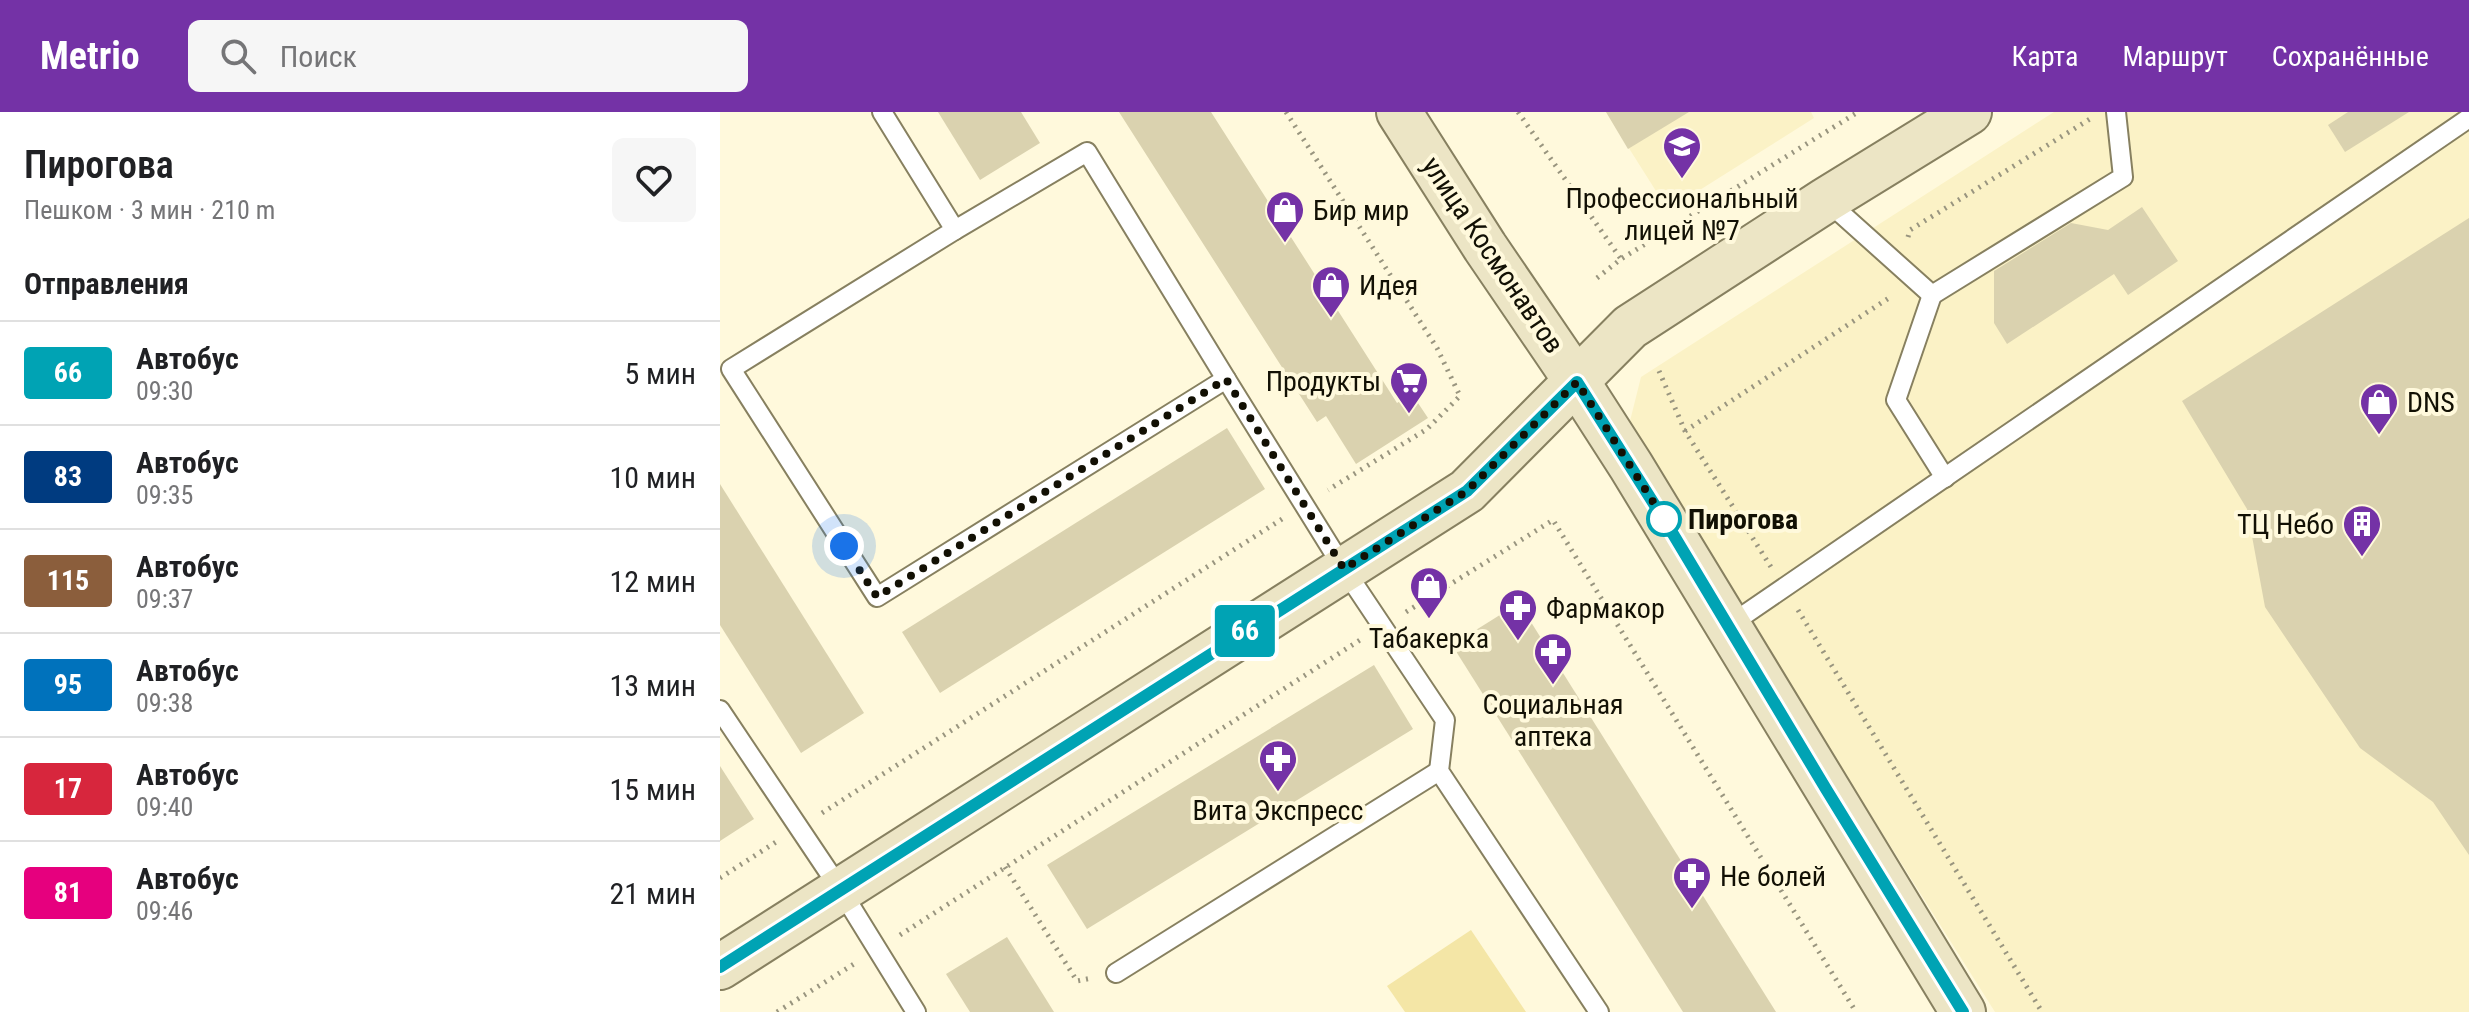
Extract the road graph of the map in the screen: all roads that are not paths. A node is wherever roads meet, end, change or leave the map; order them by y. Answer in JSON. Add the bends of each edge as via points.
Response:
{"nodes":[{"id":1,"x":882,"y":112,"type":"edge"},
{"id":2,"x":1399,"y":112,"type":"edge"},
{"id":3,"x":1969,"y":112,"type":"edge"},
{"id":4,"x":2116,"y":112,"type":"edge"},
{"id":5,"x":2469,"y":118,"type":"edge"},
{"id":6,"x":1826,"y":200,"type":"junction"},
{"id":7,"x":955,"y":230,"type":"junction"},
{"id":8,"x":1932,"y":295,"type":"junction"},
{"id":9,"x":725,"y":373,"type":"edge"},
{"id":10,"x":1226,"y":379,"type":"junction"},
{"id":11,"x":1577,"y":382,"type":"junction"},
{"id":12,"x":1945,"y":478,"type":"junction"},
{"id":13,"x":1344,"y":569,"type":"junction"},
{"id":14,"x":1728,"y":626,"type":"junction"},
{"id":15,"x":721,"y":713,"type":"edge"},
{"id":16,"x":1439,"y":771,"type":"junction"},
{"id":17,"x":840,"y":889,"type":"junction"},
{"id":18,"x":720,"y":967,"type":"edge"},
{"id":19,"x":1116,"y":973,"type":"road end"},
{"id":20,"x":916,"y":1012,"type":"edge"},
{"id":21,"x":1599,"y":1012,"type":"edge"},
{"id":22,"x":1963,"y":1012,"type":"edge"}],
"edges":[{"from":1,"to":7,"type":"lane"},
{"from":2,"to":11,"type":"street","name":"улица Космонавтов"},
{"from":3,"to":6,"type":"street"},
{"from":4,"to":8,"type":"lane","via":[[2123,177]]},
{"from":5,"to":12,"type":"lane"},
{"from":6,"to":8,"type":"lane"},
{"from":6,"to":11,"type":"street","via":[[1630,327]]},
{"from":7,"to":9,"type":"lane"},
{"from":7,"to":10,"type":"lane","via":[[1087,152]]},
{"from":8,"to":12,"type":"lane","via":[[1896,400]]},
{"from":9,"to":10,"type":"lane","via":[[877,597]]},
{"from":10,"to":13,"type":"lane"},
{"from":11,"to":13,"type":"street","via":[[1467,491]]},
{"from":11,"to":14,"type":"street","name":"улица Космонавтов"},
{"from":12,"to":14,"type":"lane"},
{"from":13,"to":16,"type":"lane","via":[[1445,720]]},
{"from":13,"to":17,"type":"street"},
{"from":14,"to":22,"type":"street","name":"улица Космонавтов"},
{"from":15,"to":17,"type":"lane"},
{"from":16,"to":19,"type":"lane"},
{"from":16,"to":21,"type":"lane"},
{"from":17,"to":18,"type":"street"},
{"from":17,"to":20,"type":"lane"}]}
